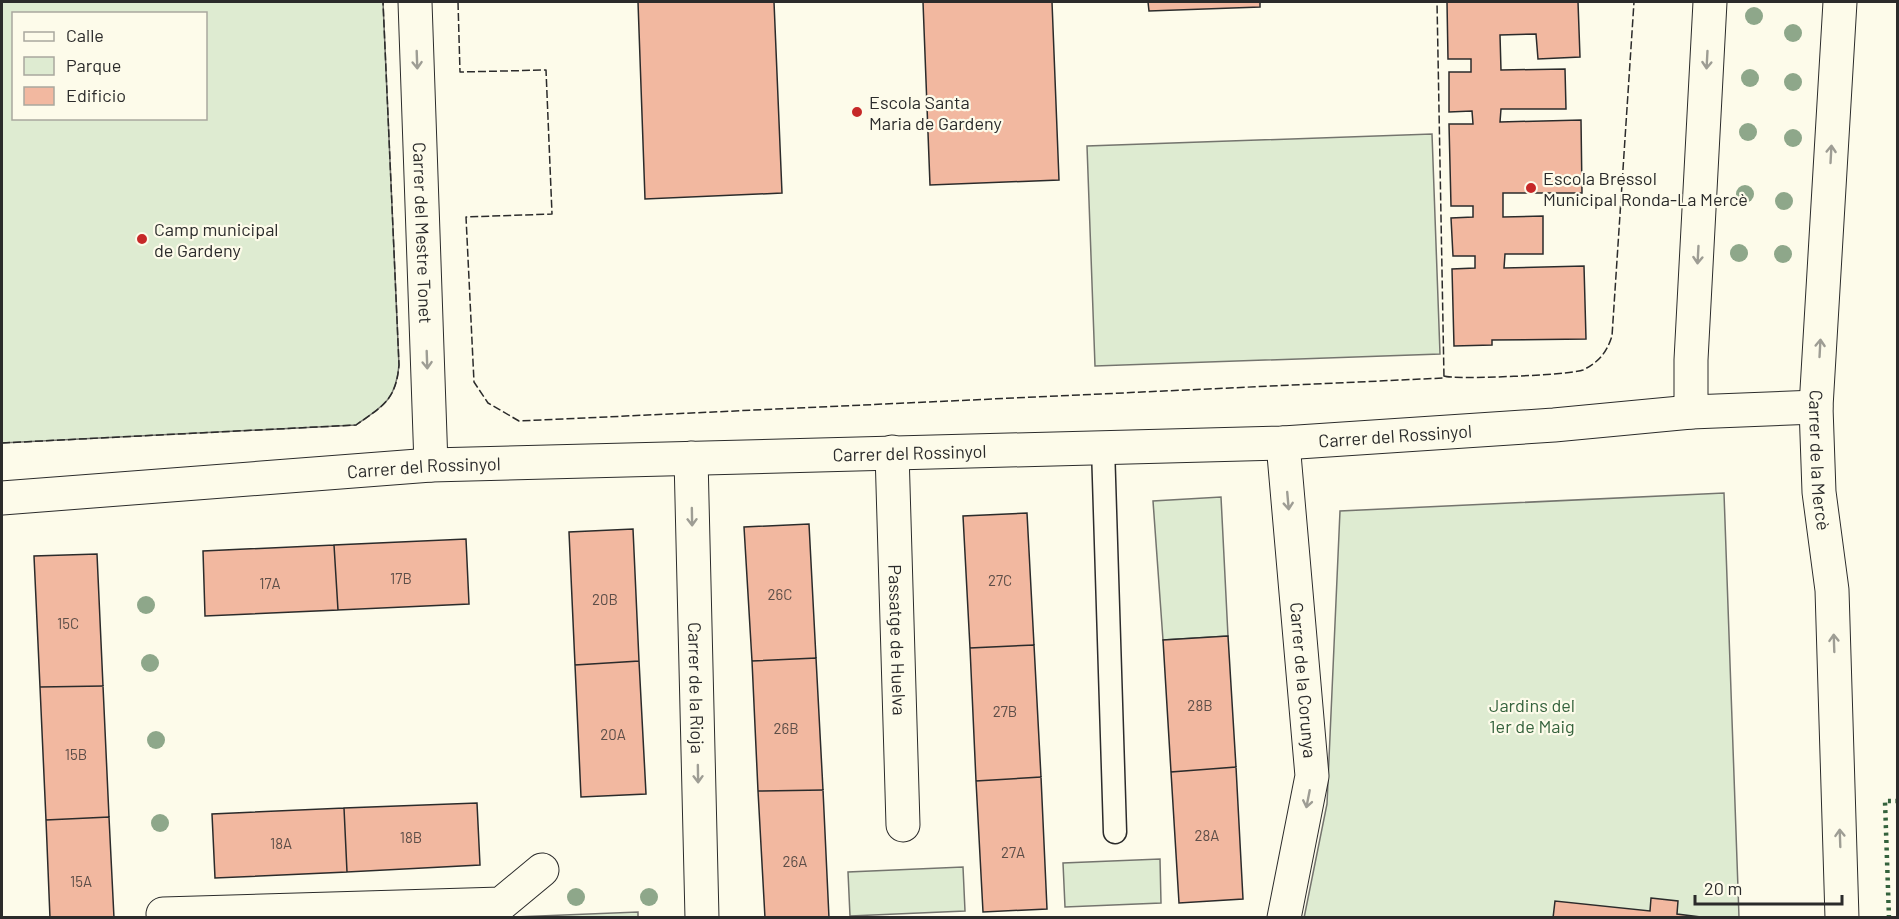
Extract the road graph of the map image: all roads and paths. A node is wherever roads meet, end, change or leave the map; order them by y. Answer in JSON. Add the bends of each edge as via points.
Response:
{"nodes":[{"id":1,"x":415,"y":2,"type":"edge"},
{"id":2,"x":1710,"y":2,"type":"edge"},
{"id":3,"x":1840,"y":2,"type":"edge"},
{"id":4,"x":1816,"y":407,"type":"junction"},
{"id":5,"x":1691,"y":412,"type":"junction"},
{"id":6,"x":1283,"y":442,"type":"junction"},
{"id":7,"x":1103,"y":447,"type":"junction"},
{"id":8,"x":892,"y":452,"type":"junction"},
{"id":9,"x":691,"y":458,"type":"junction"},
{"id":10,"x":430,"y":465,"type":"junction"},
{"id":11,"x":2,"y":498,"type":"edge"},
{"id":12,"x":903,"y":825,"type":"dead end"},
{"id":13,"x":1115,"y":832,"type":"dead end"},
{"id":14,"x":542,"y":870,"type":"dead end"},
{"id":15,"x":164,"y":918,"type":"edge"},
{"id":16,"x":702,"y":918,"type":"edge"},
{"id":17,"x":1284,"y":918,"type":"edge"},
{"id":18,"x":1842,"y":918,"type":"edge"}],
"edges":[{"from":1,"to":10,"type":"street","name":"Carrer del Mestre Tonet","one_way":true},
{"from":2,"to":5,"type":"street","one_way":true},
{"from":4,"to":3,"type":"street","name":"Carrer de la Mercè","one_way":true},
{"from":4,"to":5,"type":"street","name":"Carrer del Rossinyol"},
{"from":18,"to":4,"type":"street","name":"Carrer de la Mercè","one_way":true,"via":[[1832,590],[1819,492]]},
{"from":5,"to":6,"type":"street","name":"Carrer del Rossinyol"},
{"from":6,"to":7,"type":"street","name":"Carrer del Rossinyol"},
{"from":6,"to":17,"type":"street","name":"Carrer de la Corunya","one_way":true,"via":[[1312,776]]},
{"from":7,"to":8,"type":"street","name":"Carrer del Rossinyol"},
{"from":7,"to":13,"type":"lane"},
{"from":8,"to":9,"type":"street","name":"Carrer del Rossinyol"},
{"from":8,"to":12,"type":"street","name":"Passatge de Huelva"},
{"from":9,"to":10,"type":"street","name":"Carrer del Rossinyol"},
{"from":9,"to":16,"type":"street","name":"Carrer de la Rioja","one_way":true},
{"from":10,"to":11,"type":"street","name":"Carrer del Rossinyol"},
{"from":14,"to":15,"type":"street","via":[[501,904],[164,914]]}]}
